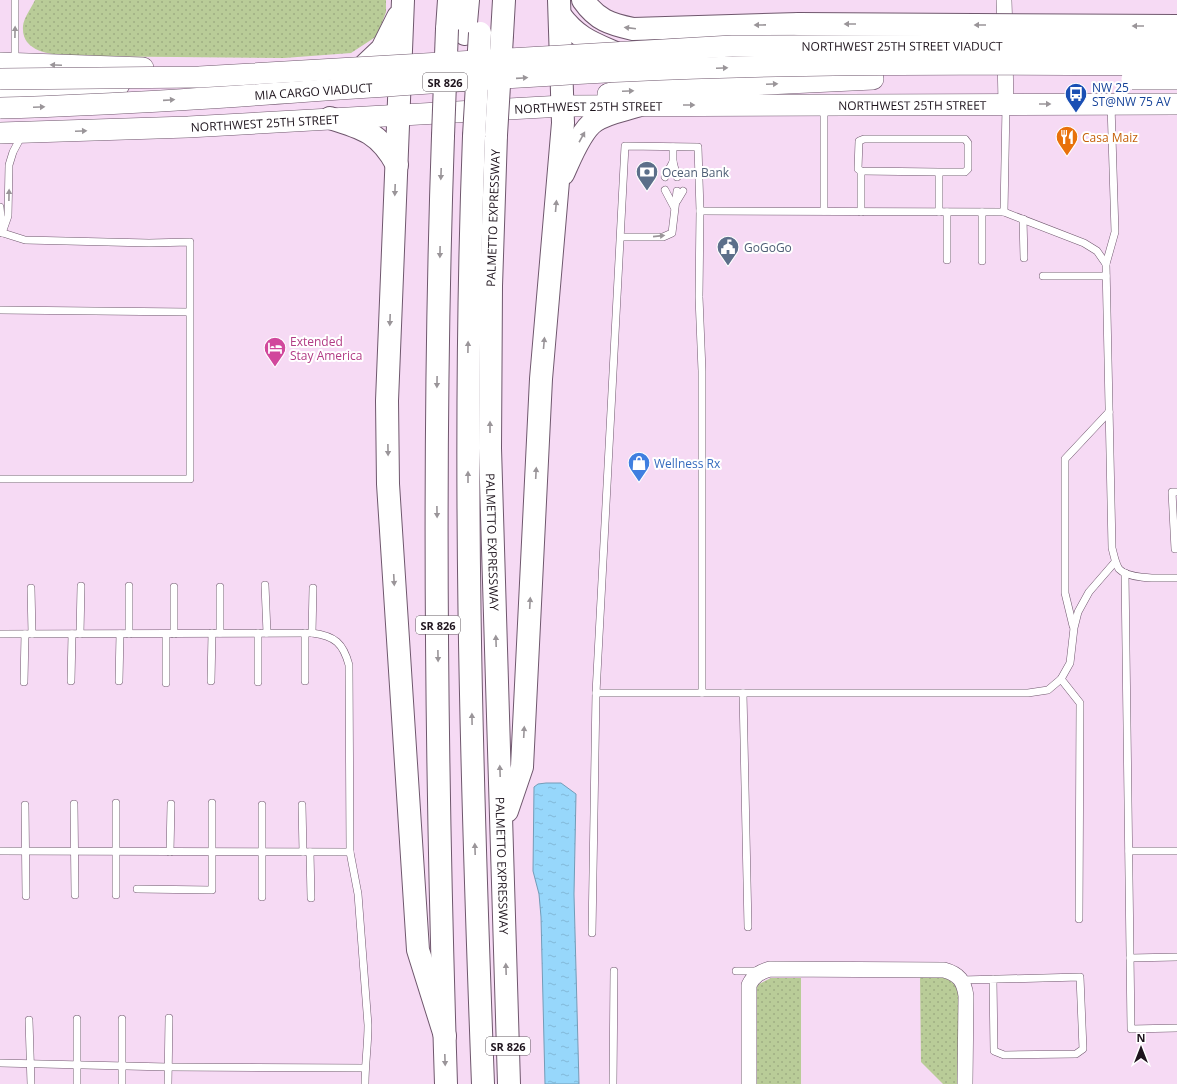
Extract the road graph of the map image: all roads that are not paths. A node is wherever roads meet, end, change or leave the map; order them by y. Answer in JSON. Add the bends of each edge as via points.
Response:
{"nodes":[{"id":1,"x":16,"y":0,"type":"edge"},
{"id":2,"x":449,"y":0,"type":"edge"},
{"id":3,"x":468,"y":0,"type":"edge"},
{"id":4,"x":482,"y":0,"type":"edge"},
{"id":5,"x":504,"y":0,"type":"edge"},
{"id":6,"x":583,"y":0,"type":"edge"},
{"id":7,"x":1004,"y":0,"type":"edge"},
{"id":8,"x":403,"y":2,"type":"edge"},
{"id":9,"x":559,"y":8,"type":"edge"},
{"id":10,"x":1177,"y":26,"type":"edge"},
{"id":11,"x":464,"y":32,"type":"junction"},
{"id":12,"x":1177,"y":45,"type":"edge"},
{"id":13,"x":1005,"y":53,"type":"junction"},
{"id":14,"x":1177,"y":54,"type":"edge"},
{"id":15,"x":560,"y":59,"type":"junction"},
{"id":16,"x":626,"y":60,"type":"junction"},
{"id":17,"x":7,"y":63,"type":"edge"},
{"id":18,"x":1177,"y":65,"type":"edge"},
{"id":19,"x":363,"y":67,"type":"junction"},
{"id":20,"x":400,"y":67,"type":"junction"},
{"id":21,"x":179,"y":68,"type":"junction"},
{"id":22,"x":0,"y":79,"type":"edge"},
{"id":23,"x":1177,"y":79,"type":"edge"},
{"id":24,"x":0,"y":93,"type":"edge"},
{"id":25,"x":1006,"y":104,"type":"junction"},
{"id":26,"x":1111,"y":104,"type":"junction"},
{"id":27,"x":1177,"y":104,"type":"edge"},
{"id":28,"x":640,"y":105,"type":"junction"},
{"id":29,"x":824,"y":105,"type":"junction"},
{"id":30,"x":563,"y":106,"type":"junction"},
{"id":31,"x":0,"y":108,"type":"edge"},
{"id":32,"x":398,"y":114,"type":"junction"},
{"id":33,"x":330,"y":118,"type":"junction"},
{"id":34,"x":0,"y":133,"type":"edge"},
{"id":35,"x":24,"y":133,"type":"junction"},
{"id":36,"x":459,"y":136,"type":"junction"},
{"id":37,"x":673,"y":146,"type":"junction"},
{"id":38,"x":673,"y":162,"type":"junction"},
{"id":39,"x":396,"y":165,"type":"junction"},
{"id":40,"x":861,"y":171,"type":"junction"},
{"id":41,"x":939,"y":172,"type":"junction"},
{"id":42,"x":557,"y":184,"type":"junction"},
{"id":43,"x":0,"y":207,"type":"edge"},
{"id":44,"x":674,"y":207,"type":"junction"},
{"id":45,"x":700,"y":211,"type":"junction"},
{"id":46,"x":824,"y":211,"type":"junction"},
{"id":47,"x":861,"y":212,"type":"junction"},
{"id":48,"x":943,"y":212,"type":"junction"},
{"id":49,"x":982,"y":212,"type":"junction"},
{"id":50,"x":1004,"y":212,"type":"junction"},
{"id":51,"x":1023,"y":219,"type":"junction"},
{"id":52,"x":1,"y":232,"type":"edge"},
{"id":53,"x":621,"y":237,"type":"junction"},
{"id":54,"x":1024,"y":258,"type":"dead end"},
{"id":55,"x":947,"y":260,"type":"dead end"},
{"id":56,"x":982,"y":261,"type":"dead end"},
{"id":57,"x":1106,"y":264,"type":"junction"},
{"id":58,"x":1043,"y":276,"type":"dead end"},
{"id":59,"x":1106,"y":276,"type":"junction"},
{"id":60,"x":0,"y":310,"type":"edge"},
{"id":61,"x":189,"y":312,"type":"junction"},
{"id":62,"x":1108,"y":412,"type":"junction"},
{"id":63,"x":0,"y":479,"type":"edge"},
{"id":64,"x":1177,"y":492,"type":"edge"},
{"id":65,"x":1177,"y":550,"type":"edge"},
{"id":66,"x":1115,"y":562,"type":"junction"},
{"id":67,"x":1125,"y":573,"type":"junction"},
{"id":68,"x":1177,"y":578,"type":"edge"},
{"id":69,"x":265,"y":585,"type":"dead end"},
{"id":70,"x":81,"y":586,"type":"dead end"},
{"id":71,"x":129,"y":586,"type":"dead end"},
{"id":72,"x":174,"y":587,"type":"dead end"},
{"id":73,"x":220,"y":587,"type":"dead end"},
{"id":74,"x":31,"y":588,"type":"dead end"},
{"id":75,"x":313,"y":588,"type":"dead end"},
{"id":76,"x":1074,"y":628,"type":"junction"},
{"id":77,"x":216,"y":633,"type":"junction"},
{"id":78,"x":258,"y":633,"type":"junction"},
{"id":79,"x":267,"y":633,"type":"junction"},
{"id":80,"x":309,"y":633,"type":"junction"},
{"id":81,"x":0,"y":634,"type":"edge"},
{"id":82,"x":28,"y":634,"type":"junction"},
{"id":83,"x":72,"y":634,"type":"junction"},
{"id":84,"x":80,"y":634,"type":"junction"},
{"id":85,"x":120,"y":634,"type":"junction"},
{"id":86,"x":129,"y":634,"type":"junction"},
{"id":87,"x":170,"y":634,"type":"junction"},
{"id":88,"x":1061,"y":679,"type":"junction"},
{"id":89,"x":71,"y":681,"type":"dead end"},
{"id":90,"x":119,"y":681,"type":"dead end"},
{"id":91,"x":211,"y":681,"type":"dead end"},
{"id":92,"x":305,"y":681,"type":"dead end"},
{"id":93,"x":24,"y":682,"type":"dead end"},
{"id":94,"x":258,"y":682,"type":"dead end"},
{"id":95,"x":166,"y":683,"type":"dead end"},
{"id":96,"x":596,"y":693,"type":"junction"},
{"id":97,"x":702,"y":693,"type":"junction"},
{"id":98,"x":743,"y":693,"type":"junction"},
{"id":99,"x":74,"y":804,"type":"dead end"},
{"id":100,"x":116,"y":804,"type":"dead end"},
{"id":101,"x":171,"y":804,"type":"dead end"},
{"id":102,"x":212,"y":804,"type":"dead end"},
{"id":103,"x":25,"y":805,"type":"dead end"},
{"id":104,"x":262,"y":805,"type":"dead end"},
{"id":105,"x":302,"y":805,"type":"dead end"},
{"id":106,"x":502,"y":824,"type":"junction"},
{"id":107,"x":0,"y":851,"type":"edge"},
{"id":108,"x":26,"y":851,"type":"junction"},
{"id":109,"x":74,"y":851,"type":"junction"},
{"id":110,"x":116,"y":851,"type":"junction"},
{"id":111,"x":1129,"y":851,"type":"junction"},
{"id":112,"x":1177,"y":851,"type":"edge"},
{"id":113,"x":170,"y":852,"type":"junction"},
{"id":114,"x":212,"y":852,"type":"junction"},
{"id":115,"x":263,"y":852,"type":"junction"},
{"id":116,"x":306,"y":852,"type":"junction"},
{"id":117,"x":350,"y":852,"type":"junction"},
{"id":118,"x":137,"y":889,"type":"dead end"},
{"id":119,"x":116,"y":895,"type":"dead end"},
{"id":120,"x":26,"y":896,"type":"dead end"},
{"id":121,"x":75,"y":896,"type":"dead end"},
{"id":122,"x":262,"y":897,"type":"dead end"},
{"id":123,"x":310,"y":898,"type":"dead end"},
{"id":124,"x":1079,"y":919,"type":"dead end"},
{"id":125,"x":748,"y":927,"type":"dead end"},
{"id":126,"x":592,"y":933,"type":"dead end"},
{"id":127,"x":1177,"y":957,"type":"edge"},
{"id":128,"x":1130,"y":958,"type":"junction"},
{"id":129,"x":614,"y":971,"type":"dead end"},
{"id":130,"x":736,"y":971,"type":"dead end"},
{"id":131,"x":762,"y":971,"type":"junction"},
{"id":132,"x":993,"y":979,"type":"junction"},
{"id":133,"x":962,"y":980,"type":"junction"},
{"id":134,"x":168,"y":1018,"type":"dead end"},
{"id":135,"x":77,"y":1019,"type":"dead end"},
{"id":136,"x":122,"y":1019,"type":"dead end"},
{"id":137,"x":29,"y":1020,"type":"dead end"},
{"id":138,"x":1177,"y":1028,"type":"edge"},
{"id":139,"x":445,"y":1036,"type":"junction"},
{"id":140,"x":0,"y":1063,"type":"edge"},
{"id":141,"x":30,"y":1064,"type":"junction"},
{"id":142,"x":77,"y":1065,"type":"junction"},
{"id":143,"x":122,"y":1066,"type":"junction"},
{"id":144,"x":168,"y":1067,"type":"junction"},
{"id":145,"x":365,"y":1068,"type":"junction"},
{"id":146,"x":30,"y":1084,"type":"edge"},
{"id":147,"x":77,"y":1084,"type":"edge"},
{"id":148,"x":122,"y":1084,"type":"edge"},
{"id":149,"x":168,"y":1084,"type":"edge"},
{"id":150,"x":365,"y":1084,"type":"edge"},
{"id":151,"x":446,"y":1084,"type":"edge"},
{"id":152,"x":469,"y":1084,"type":"edge"},
{"id":153,"x":483,"y":1084,"type":"edge"},
{"id":154,"x":509,"y":1084,"type":"edge"},
{"id":155,"x":613,"y":1084,"type":"edge"},
{"id":156,"x":749,"y":1084,"type":"edge"},
{"id":157,"x":965,"y":1084,"type":"edge"}],
"edges":[{"from":17,"to":1,"type":"lane","one_way":true},
{"from":2,"to":11,"type":"highway","number":"SR 826"},
{"from":3,"to":11,"type":"highway"},
{"from":4,"to":11,"type":"highway"},
{"from":106,"to":5,"type":"highway","name":"PALMETTO EXPRESSWAY","number":"SR 826","one_way":true,"bridge":true,"via":[[490,448],[491,286]]},
{"from":10,"to":6,"type":"highway","one_way":true,"bridge":true,"via":[[799,24],[633,28],[610,24],[593,14]]},
{"from":7,"to":13,"type":"street"},
{"from":8,"to":19,"type":"highway","via":[[382,49]]},
{"from":8,"to":20,"type":"highway"},
{"from":9,"to":15,"type":"highway"},
{"from":9,"to":16,"type":"highway","via":[[570,28],[582,39]]},
{"from":11,"to":36,"type":"highway","number":"SR 826","bridge":true},
{"from":11,"to":36,"type":"highway","bridge":true},
{"from":12,"to":16,"type":"main road","name":"NORTHWEST 25TH STREET VIADUCT","bridge":true,"via":[[740,46]]},
{"from":13,"to":14,"type":"main road"},
{"from":13,"to":16,"type":"main road","via":[[814,53]]},
{"from":13,"to":25,"type":"street"},
{"from":15,"to":16,"type":"main road"},
{"from":15,"to":20,"type":"main road"},
{"from":15,"to":30,"type":"highway"},
{"from":16,"to":18,"type":"main road","name":"NORTHWEST 25TH STREET VIADUCT","one_way":true,"bridge":true},
{"from":16,"to":22,"type":"main road","name":"MIA CARGO VIADUCT","bridge":true,"via":[[198,77]]},
{"from":31,"to":16,"type":"main road","name":"MIA CARGO VIADUCT","one_way":true,"bridge":true,"via":[[97,105]]},
{"from":21,"to":17,"type":"main road","one_way":true},
{"from":19,"to":20,"type":"main road"},
{"from":19,"to":21,"type":"main road"},
{"from":20,"to":32,"type":"highway"},
{"from":21,"to":24,"type":"main road","via":[[150,79],[124,84],[56,92]]},
{"from":30,"to":23,"type":"main road","one_way":true,"bridge":true,"via":[[618,91],[874,79]]},
{"from":25,"to":26,"type":"main road","name":"NORTHWEST 25TH STREET","one_way":true},
{"from":25,"to":29,"type":"main road","name":"NORTHWEST 25TH STREET"},
{"from":25,"to":50,"type":"lane"},
{"from":26,"to":27,"type":"main road","name":"NORTHWEST 25TH STREET"},
{"from":26,"to":57,"type":"lane","via":[[1115,232]]},
{"from":28,"to":29,"type":"main road","name":"NORTHWEST 25TH STREET","one_way":true},
{"from":28,"to":30,"type":"main road","name":"NORTHWEST 25TH STREET"},
{"from":42,"to":28,"type":"highway","one_way":true,"via":[[584,132],[595,121]]},
{"from":29,"to":46,"type":"lane"},
{"from":30,"to":32,"type":"main road","name":"NORTHWEST 25TH STREET"},
{"from":30,"to":42,"type":"highway"},
{"from":32,"to":33,"type":"main road","name":"NORTHWEST 25TH STREET"},
{"from":32,"to":39,"type":"highway"},
{"from":35,"to":33,"type":"main road","name":"NORTHWEST 25TH STREET","one_way":true,"via":[[188,127]]},
{"from":33,"to":39,"type":"highway","via":[[372,133],[383,143]]},
{"from":34,"to":35,"type":"main road","name":"NORTHWEST 25TH STREET"},
{"from":52,"to":35,"type":"lane","one_way":true,"via":[[8,216],[9,165]]},
{"from":36,"to":139,"type":"highway","number":"SR 826","one_way":true,"via":[[436,444]]},
{"from":36,"to":152,"type":"highway","via":[[454,358],[454,527]]},
{"from":153,"to":36,"type":"highway","one_way":true,"via":[[467,526],[468,365]]},
{"from":37,"to":38,"type":"lane"},
{"from":37,"to":45,"type":"lane","via":[[698,146]]},
{"from":37,"to":53,"type":"lane","via":[[625,146]]},
{"from":38,"to":38,"type":"lane","via":[[674,177]]},
{"from":39,"to":139,"type":"highway","one_way":true,"via":[[387,401],[388,484],[418,950]]},
{"from":40,"to":41,"type":"lane"},
{"from":40,"to":41,"type":"lane","via":[[858,169],[859,141],[864,139],[965,139],[968,143],[968,169],[965,172]]},
{"from":40,"to":47,"type":"lane"},
{"from":41,"to":48,"type":"lane"},
{"from":106,"to":42,"type":"highway","one_way":true,"via":[[522,767],[541,378]]},
{"from":43,"to":52,"type":"lane"},
{"from":44,"to":44,"type":"lane","via":[[674,191]]},
{"from":53,"to":44,"type":"lane","one_way":true,"via":[[663,237],[672,233]]},
{"from":45,"to":46,"type":"lane"},
{"from":45,"to":97,"type":"lane"},
{"from":46,"to":47,"type":"lane"},
{"from":47,"to":48,"type":"lane"},
{"from":48,"to":49,"type":"lane"},
{"from":48,"to":55,"type":"lane"},
{"from":49,"to":50,"type":"lane"},
{"from":49,"to":56,"type":"lane"},
{"from":50,"to":51,"type":"lane"},
{"from":51,"to":54,"type":"lane"},
{"from":51,"to":57,"type":"lane","via":[[1084,243],[1098,251]]},
{"from":52,"to":61,"type":"lane","via":[[25,240],[190,242]]},
{"from":53,"to":96,"type":"lane"},
{"from":57,"to":59,"type":"lane"},
{"from":58,"to":59,"type":"lane"},
{"from":59,"to":62,"type":"lane"},
{"from":60,"to":61,"type":"lane"},
{"from":61,"to":63,"type":"lane","via":[[190,479]]},
{"from":62,"to":66,"type":"lane","via":[[1112,548]]},
{"from":62,"to":76,"type":"lane","via":[[1065,458],[1065,593]]},
{"from":64,"to":65,"type":"lane","via":[[1172,492]]},
{"from":66,"to":67,"type":"lane"},
{"from":66,"to":76,"type":"lane","via":[[1089,592],[1078,612]]},
{"from":67,"to":68,"type":"lane","via":[[1129,576]]},
{"from":67,"to":111,"type":"lane"},
{"from":69,"to":79,"type":"lane"},
{"from":70,"to":84,"type":"lane"},
{"from":71,"to":86,"type":"lane"},
{"from":72,"to":87,"type":"lane"},
{"from":73,"to":77,"type":"lane"},
{"from":74,"to":82,"type":"lane"},
{"from":75,"to":80,"type":"lane"},
{"from":76,"to":88,"type":"lane","via":[[1070,663]]},
{"from":77,"to":78,"type":"lane"},
{"from":77,"to":87,"type":"lane"},
{"from":77,"to":91,"type":"lane"},
{"from":78,"to":79,"type":"lane"},
{"from":78,"to":94,"type":"lane"},
{"from":79,"to":80,"type":"lane"},
{"from":80,"to":92,"type":"lane"},
{"from":80,"to":117,"type":"lane","via":[[327,635],[338,642],[345,652],[349,665]]},
{"from":81,"to":82,"type":"lane"},
{"from":82,"to":83,"type":"lane"},
{"from":82,"to":93,"type":"lane"},
{"from":83,"to":84,"type":"lane"},
{"from":83,"to":89,"type":"lane"},
{"from":84,"to":85,"type":"lane"},
{"from":85,"to":86,"type":"lane"},
{"from":85,"to":90,"type":"lane"},
{"from":86,"to":87,"type":"lane"},
{"from":87,"to":95,"type":"lane"},
{"from":88,"to":98,"type":"lane","via":[[1048,690],[1028,693]]},
{"from":88,"to":124,"type":"lane","via":[[1080,703]]},
{"from":96,"to":97,"type":"lane"},
{"from":96,"to":126,"type":"lane"},
{"from":97,"to":98,"type":"lane"},
{"from":98,"to":125,"type":"lane"},
{"from":99,"to":109,"type":"lane"},
{"from":100,"to":110,"type":"lane"},
{"from":101,"to":113,"type":"lane"},
{"from":102,"to":114,"type":"lane"},
{"from":103,"to":108,"type":"lane"},
{"from":104,"to":115,"type":"lane"},
{"from":105,"to":116,"type":"lane"},
{"from":154,"to":106,"type":"highway","name":"PALMETTO EXPRESSWAY","number":"SR 826","one_way":true},
{"from":107,"to":108,"type":"lane"},
{"from":108,"to":109,"type":"lane"},
{"from":108,"to":120,"type":"lane"},
{"from":109,"to":110,"type":"lane"},
{"from":109,"to":121,"type":"lane"},
{"from":110,"to":113,"type":"lane"},
{"from":110,"to":119,"type":"lane"},
{"from":111,"to":112,"type":"lane"},
{"from":111,"to":128,"type":"lane"},
{"from":113,"to":114,"type":"lane"},
{"from":114,"to":115,"type":"lane"},
{"from":114,"to":118,"type":"lane","via":[[212,890]]},
{"from":115,"to":116,"type":"lane"},
{"from":115,"to":122,"type":"lane"},
{"from":116,"to":117,"type":"lane"},
{"from":116,"to":123,"type":"lane"},
{"from":117,"to":145,"type":"lane","via":[[358,894],[368,1025]]},
{"from":127,"to":128,"type":"lane"},
{"from":128,"to":138,"type":"lane","via":[[1131,1029]]},
{"from":129,"to":155,"type":"lane"},
{"from":130,"to":131,"type":"lane"},
{"from":131,"to":133,"type":"street","via":[[944,970]]},
{"from":131,"to":156,"type":"street","via":[[750,985]]},
{"from":132,"to":132,"type":"lane","via":[[1080,977],[1083,1048],[1076,1054],[1004,1055],[994,1051]]},
{"from":132,"to":133,"type":"lane"},
{"from":133,"to":157,"type":"street","via":[[966,996]]},
{"from":134,"to":144,"type":"lane"},
{"from":135,"to":142,"type":"lane"},
{"from":136,"to":143,"type":"lane"},
{"from":137,"to":141,"type":"lane"},
{"from":139,"to":151,"type":"highway","number":"SR 826","one_way":true},
{"from":140,"to":141,"type":"lane"},
{"from":141,"to":142,"type":"lane"},
{"from":141,"to":146,"type":"lane"},
{"from":142,"to":143,"type":"lane"},
{"from":142,"to":147,"type":"lane"},
{"from":143,"to":144,"type":"lane"},
{"from":143,"to":148,"type":"lane"},
{"from":144,"to":145,"type":"lane"},
{"from":144,"to":149,"type":"lane"},
{"from":145,"to":150,"type":"lane"}]}
